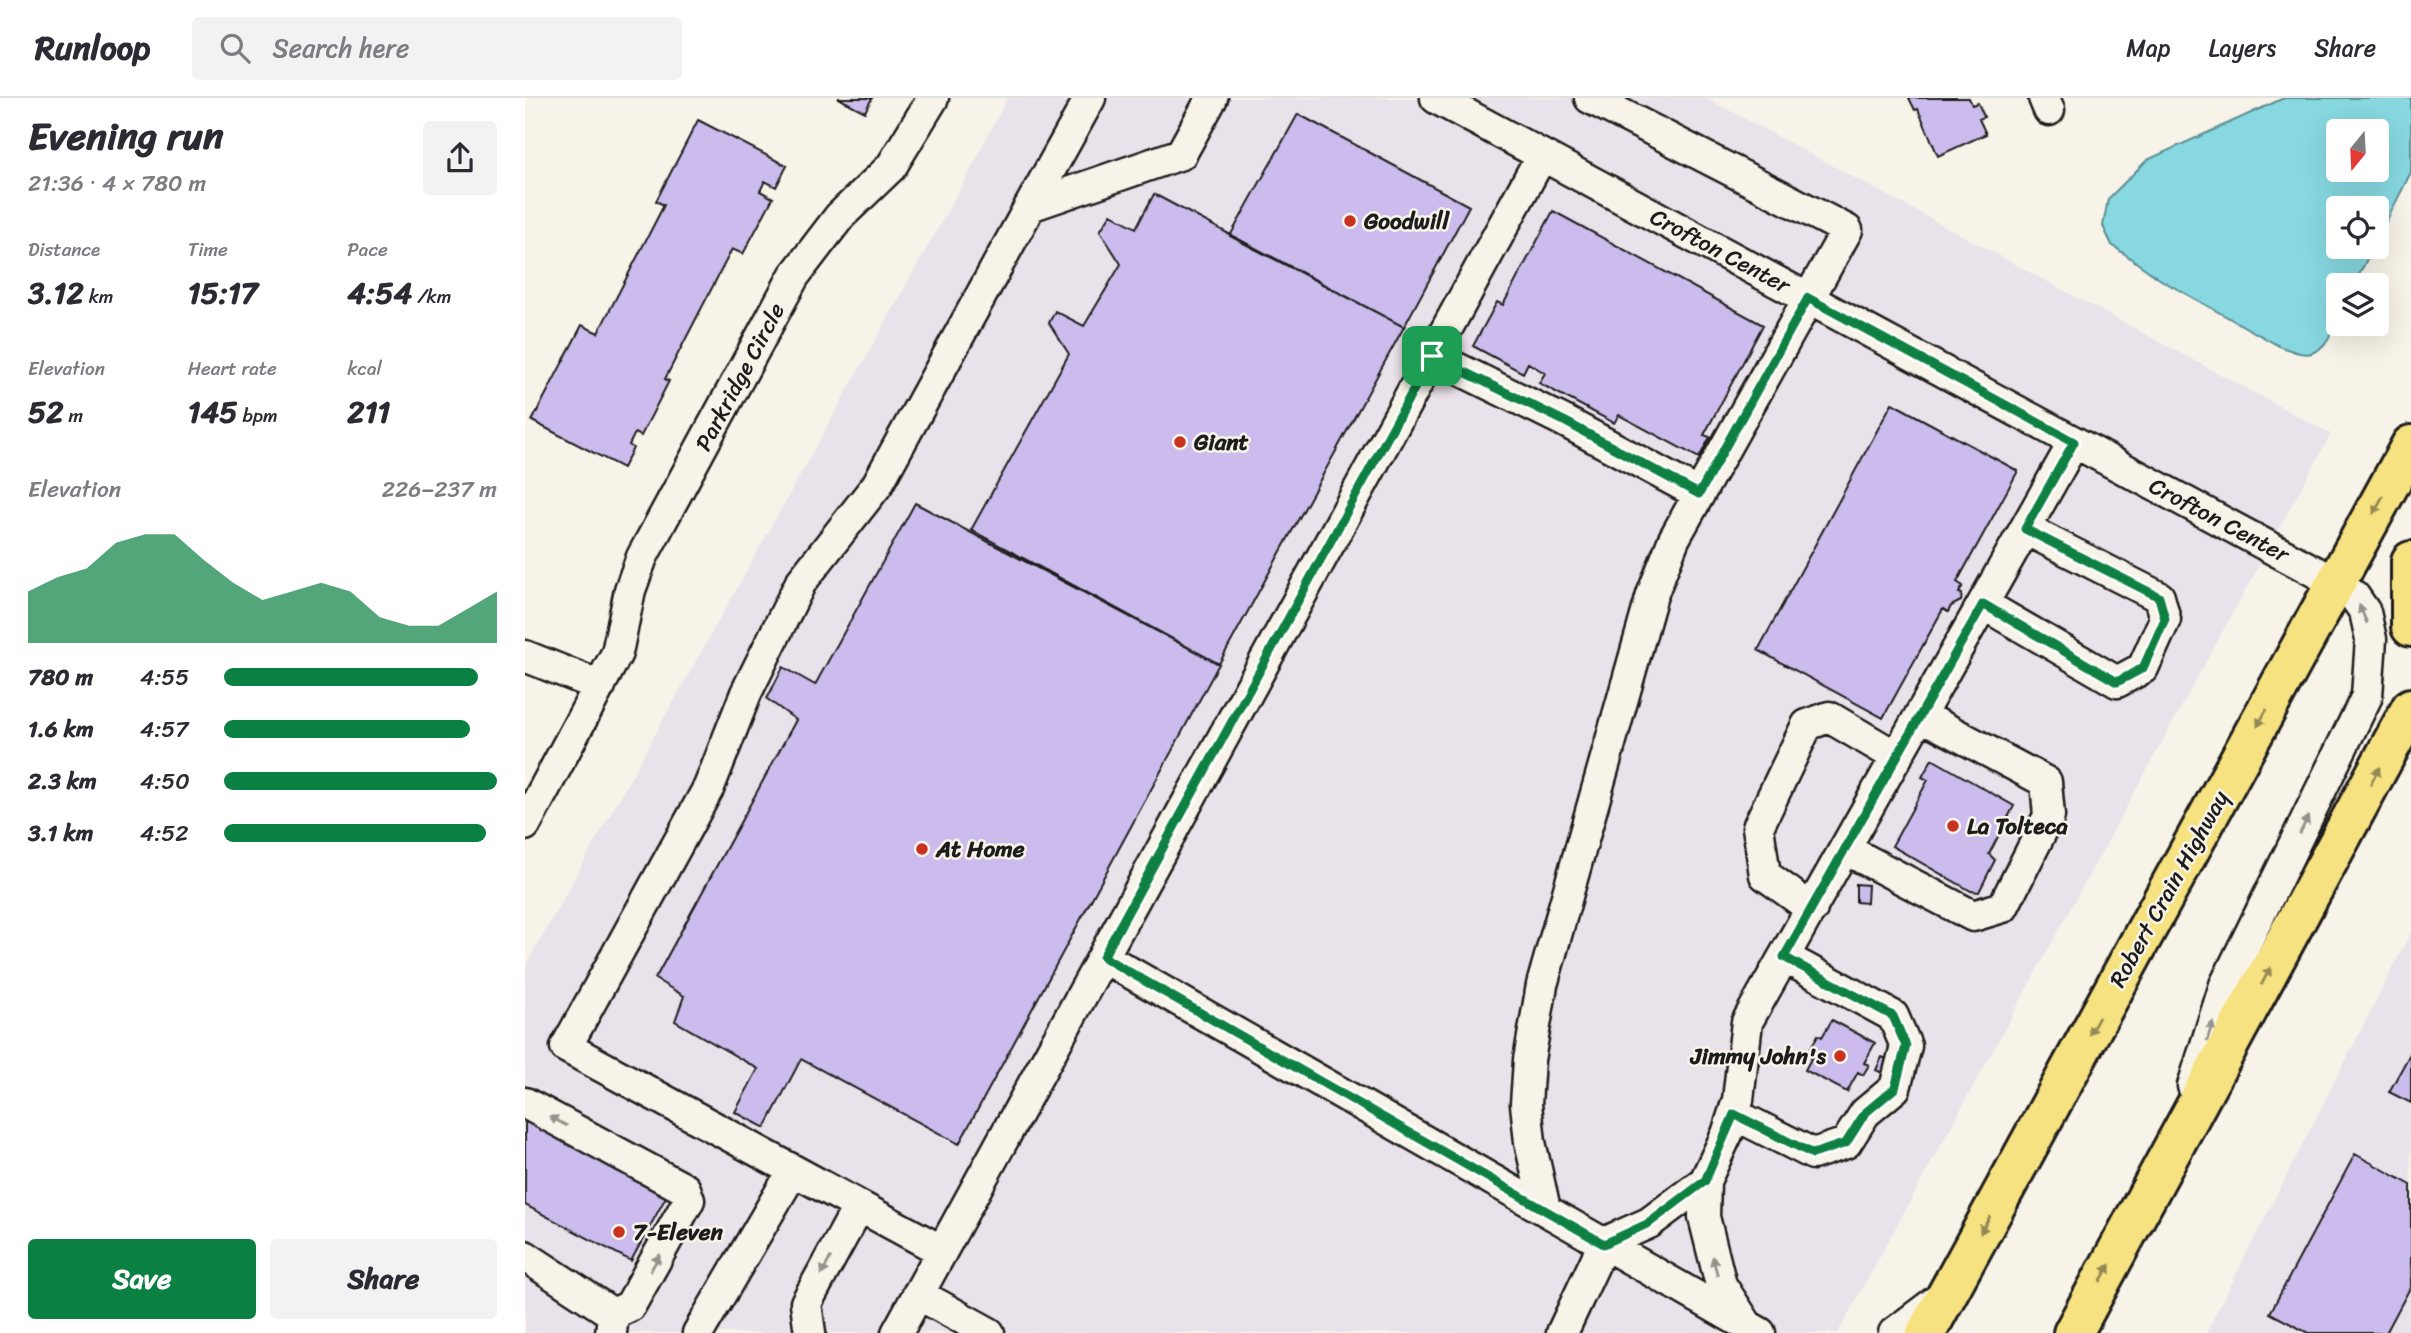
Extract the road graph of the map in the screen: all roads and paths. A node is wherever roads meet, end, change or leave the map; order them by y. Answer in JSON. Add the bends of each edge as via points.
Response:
{"nodes":[{"id":1,"x":933,"y":98,"type":"edge"},
{"id":2,"x":1090,"y":98,"type":"edge"},
{"id":3,"x":1212,"y":98,"type":"edge"},
{"id":4,"x":1436,"y":98,"type":"edge"},
{"id":5,"x":1590,"y":98,"type":"edge"},
{"id":6,"x":1542,"y":155,"type":"junction"},
{"id":7,"x":1030,"y":206,"type":"junction"},
{"id":8,"x":1808,"y":298,"type":"junction"},
{"id":9,"x":1432,"y":356,"type":"junction"},
{"id":10,"x":2074,"y":442,"type":"junction"},
{"id":11,"x":2411,"y":445,"type":"edge"},
{"id":12,"x":1699,"y":494,"type":"junction"},
{"id":13,"x":2025,"y":529,"type":"junction"},
{"id":14,"x":2411,"y":561,"type":"edge"},
{"id":15,"x":2336,"y":583,"type":"junction"},
{"id":16,"x":1983,"y":604,"type":"junction"},
{"id":17,"x":2411,"y":626,"type":"edge"},
{"id":18,"x":525,"y":656,"type":"edge"},
{"id":19,"x":600,"y":687,"type":"junction"},
{"id":20,"x":2411,"y":708,"type":"edge"},
{"id":21,"x":1920,"y":715,"type":"junction"},
{"id":22,"x":1897,"y":757,"type":"junction"},
{"id":23,"x":525,"y":825,"type":"edge"},
{"id":24,"x":1845,"y":849,"type":"junction"},
{"id":25,"x":1812,"y":909,"type":"junction"},
{"id":26,"x":1103,"y":957,"type":"junction"},
{"id":27,"x":1784,"y":957,"type":"junction"},
{"id":28,"x":525,"y":1103,"type":"edge"},
{"id":29,"x":1734,"y":1114,"type":"junction"},
{"id":30,"x":2176,"y":1143,"type":"junction"},
{"id":31,"x":793,"y":1171,"type":"junction"},
{"id":32,"x":1705,"y":1181,"type":"junction"},
{"id":33,"x":859,"y":1206,"type":"junction"},
{"id":34,"x":1545,"y":1209,"type":"junction"},
{"id":35,"x":1604,"y":1244,"type":"junction"},
{"id":36,"x":942,"y":1251,"type":"junction"},
{"id":37,"x":525,"y":1256,"type":"edge"},
{"id":38,"x":1948,"y":1292,"type":"junction"},
{"id":39,"x":918,"y":1294,"type":"junction"},
{"id":40,"x":612,"y":1323,"type":"edge"},
{"id":41,"x":1754,"y":1329,"type":"edge"},
{"id":42,"x":698,"y":1333,"type":"edge"},
{"id":43,"x":810,"y":1333,"type":"edge"},
{"id":44,"x":897,"y":1333,"type":"edge"},
{"id":45,"x":989,"y":1333,"type":"edge"},
{"id":46,"x":1563,"y":1333,"type":"edge"},
{"id":47,"x":1894,"y":1333,"type":"edge"},
{"id":48,"x":1926,"y":1333,"type":"edge"},
{"id":49,"x":2073,"y":1333,"type":"edge"}],
"edges":[{"from":1,"to":19,"type":"street","name":"Parkridge Circle","via":[[891,167],[840,216],[795,276],[642,557],[617,653]]},
{"from":2,"to":7,"type":"street"},
{"from":3,"to":7,"type":"street","via":[[1181,154]]},
{"from":4,"to":6,"type":"street","name":"Crofton Center"},
{"from":5,"to":8,"type":"street","via":[[1847,230]]},
{"from":6,"to":8,"type":"street","name":"Crofton Center"},
{"from":6,"to":9,"type":"street"},
{"from":7,"to":31,"type":"street","via":[[877,485],[801,583],[746,693],[709,787],[566,1047]]},
{"from":8,"to":10,"type":"street","name":"Crofton Center"},
{"from":8,"to":12,"type":"street"},
{"from":9,"to":12,"type":"street"},
{"from":9,"to":26,"type":"street"},
{"from":10,"to":13,"type":"street"},
{"from":10,"to":15,"type":"street","name":"Crofton Center"},
{"from":11,"to":15,"type":"highway","name":"Robert Crain Highway","one_way":true},
{"from":12,"to":34,"type":"street","via":[[1674,539],[1652,595],[1542,985],[1526,1104]]},
{"from":13,"to":16,"type":"street"},
{"from":13,"to":16,"type":"street","via":[[2159,597],[2165,619],[2143,668],[2117,682]]},
{"from":14,"to":17,"type":"highway"},
{"from":30,"to":15,"type":"street","name":"Crofton Center","one_way":true,"via":[[2225,985],[2367,696],[2371,639],[2365,612],[2354,596]]},
{"from":15,"to":38,"type":"highway","name":"Robert Crain Highway","one_way":true},
{"from":16,"to":21,"type":"street"},
{"from":18,"to":19,"type":"street"},
{"from":19,"to":23,"type":"street","name":"Parkridge Circle"},
{"from":30,"to":20,"type":"highway","one_way":true},
{"from":21,"to":22,"type":"street"},
{"from":21,"to":24,"type":"street","via":[[2046,782],[2049,816],[2003,907],[1973,916]]},
{"from":22,"to":24,"type":"street"},
{"from":22,"to":25,"type":"street","via":[[1829,717],[1807,725],[1758,827],[1765,875]]},
{"from":24,"to":25,"type":"street"},
{"from":25,"to":27,"type":"street"},
{"from":26,"to":34,"type":"street"},
{"from":26,"to":36,"type":"street"},
{"from":27,"to":29,"type":"street","via":[[1747,1022]]},
{"from":27,"to":29,"type":"street","via":[[1893,1016],[1906,1046],[1895,1088],[1865,1113],[1846,1143],[1813,1154]]},
{"from":40,"to":28,"type":"street","one_way":true,"via":[[631,1306],[689,1200],[685,1189]]},
{"from":29,"to":32,"type":"street"},
{"from":49,"to":30,"type":"highway","one_way":true},
{"from":31,"to":33,"type":"street"},
{"from":31,"to":42,"type":"street"},
{"from":32,"to":35,"type":"street","via":[[1649,1223]]},
{"from":41,"to":32,"type":"street","one_way":true,"via":[[1721,1285],[1704,1216]]},
{"from":33,"to":36,"type":"street"},
{"from":33,"to":43,"type":"street","one_way":true,"via":[[806,1303]]},
{"from":34,"to":35,"type":"street"},
{"from":35,"to":41,"type":"street"},
{"from":35,"to":46,"type":"street"},
{"from":36,"to":39,"type":"street"},
{"from":37,"to":40,"type":"street"},
{"from":38,"to":47,"type":"street"},
{"from":38,"to":48,"type":"highway","name":"Robert Crain Highway"},
{"from":39,"to":44,"type":"street"},
{"from":39,"to":45,"type":"street"}]}
